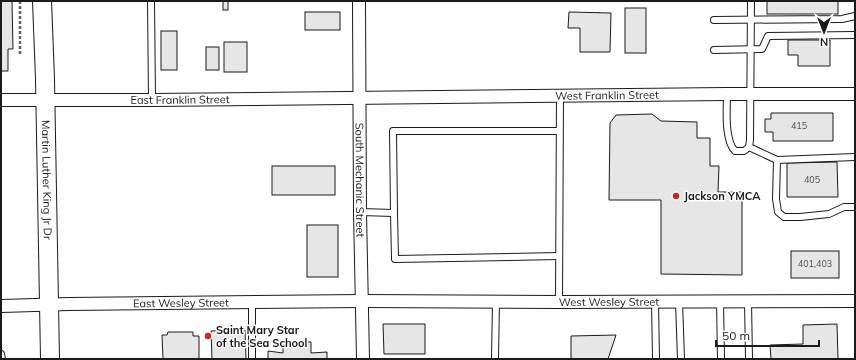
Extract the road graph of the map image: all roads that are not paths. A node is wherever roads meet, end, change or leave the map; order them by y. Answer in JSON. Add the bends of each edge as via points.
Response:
{"nodes":[{"id":1,"x":42,"y":1,"type":"edge"},
{"id":2,"x":151,"y":1,"type":"edge"},
{"id":3,"x":359,"y":1,"type":"edge"},
{"id":4,"x":751,"y":1,"type":"edge"},
{"id":5,"x":855,"y":16,"type":"edge"},
{"id":6,"x":714,"y":20,"type":"dead end"},
{"id":7,"x":751,"y":20,"type":"junction"},
{"id":8,"x":855,"y":35,"type":"edge"},
{"id":9,"x":714,"y":50,"type":"dead end"},
{"id":10,"x":750,"y":50,"type":"junction"},
{"id":11,"x":727,"y":94,"type":"junction"},
{"id":12,"x":749,"y":94,"type":"junction"},
{"id":13,"x":855,"y":94,"type":"edge"},
{"id":14,"x":560,"y":95,"type":"junction"},
{"id":15,"x":359,"y":98,"type":"junction"},
{"id":16,"x":1,"y":100,"type":"edge"},
{"id":17,"x":45,"y":100,"type":"junction"},
{"id":18,"x":152,"y":100,"type":"junction"},
{"id":19,"x":559,"y":131,"type":"junction"},
{"id":20,"x":749,"y":147,"type":"junction"},
{"id":21,"x":855,"y":156,"type":"edge"},
{"id":22,"x":777,"y":160,"type":"junction"},
{"id":23,"x":855,"y":207,"type":"edge"},
{"id":24,"x":360,"y":212,"type":"junction"},
{"id":25,"x":394,"y":213,"type":"junction"},
{"id":26,"x":559,"y":256,"type":"junction"},
{"id":27,"x":362,"y":301,"type":"junction"},
{"id":28,"x":496,"y":301,"type":"junction"},
{"id":29,"x":720,"y":301,"type":"junction"},
{"id":30,"x":748,"y":301,"type":"junction"},
{"id":31,"x":855,"y":301,"type":"edge"},
{"id":32,"x":252,"y":302,"type":"junction"},
{"id":33,"x":559,"y":302,"type":"junction"},
{"id":34,"x":655,"y":302,"type":"junction"},
{"id":35,"x":679,"y":302,"type":"junction"},
{"id":36,"x":49,"y":305,"type":"junction"},
{"id":37,"x":1,"y":306,"type":"edge"},
{"id":38,"x":1,"y":354,"type":"edge"},
{"id":39,"x":2,"y":359,"type":"edge"},
{"id":40,"x":50,"y":359,"type":"edge"},
{"id":41,"x":252,"y":359,"type":"edge"},
{"id":42,"x":363,"y":359,"type":"edge"},
{"id":43,"x":496,"y":359,"type":"edge"},
{"id":44,"x":656,"y":359,"type":"edge"},
{"id":45,"x":681,"y":359,"type":"edge"},
{"id":46,"x":721,"y":359,"type":"edge"},
{"id":47,"x":749,"y":359,"type":"edge"}],
"edges":[{"from":1,"to":17,"type":"main road","name":"Martin Luther King Jr Dr"},
{"from":2,"to":18,"type":"lane"},
{"from":3,"to":15,"type":"street","name":"South Mechanic Street"},
{"from":4,"to":7,"type":"lane"},
{"from":5,"to":7,"type":"lane","via":[[842,19]]},
{"from":6,"to":7,"type":"lane"},
{"from":7,"to":10,"type":"lane"},
{"from":8,"to":10,"type":"lane","via":[[768,36],[762,49]]},
{"from":9,"to":10,"type":"lane"},
{"from":10,"to":12,"type":"lane"},
{"from":11,"to":12,"type":"street","name":"West Franklin Street"},
{"from":11,"to":14,"type":"street","name":"West Franklin Street"},
{"from":11,"to":20,"type":"lane","via":[[728,139],[731,147],[735,151],[744,151]]},
{"from":12,"to":13,"type":"street","name":"West Franklin Street"},
{"from":12,"to":20,"type":"lane"},
{"from":14,"to":15,"type":"street","name":"West Franklin Street"},
{"from":14,"to":19,"type":"lane"},
{"from":15,"to":18,"type":"street","name":"East Franklin Street"},
{"from":15,"to":24,"type":"street","name":"South Mechanic Street"},
{"from":16,"to":17,"type":"street","name":"East Franklin Street"},
{"from":17,"to":18,"type":"street","name":"East Franklin Street"},
{"from":17,"to":36,"type":"main road","name":"Martin Luther King Jr Dr"},
{"from":19,"to":25,"type":"lane","via":[[393,131]]},
{"from":19,"to":26,"type":"lane"},
{"from":20,"to":22,"type":"lane"},
{"from":21,"to":22,"type":"lane"},
{"from":22,"to":23,"type":"lane","via":[[776,199],[778,212],[784,217],[829,214],[844,207]]},
{"from":24,"to":25,"type":"lane"},
{"from":24,"to":27,"type":"street","name":"South Mechanic Street"},
{"from":25,"to":26,"type":"lane","via":[[395,259]]},
{"from":26,"to":33,"type":"lane"},
{"from":27,"to":28,"type":"street","name":"West Wesley Street"},
{"from":27,"to":32,"type":"street","name":"East Wesley Street"},
{"from":27,"to":42,"type":"street","name":"South Mechanic Street"},
{"from":28,"to":33,"type":"street","name":"West Wesley Street"},
{"from":28,"to":43,"type":"lane"},
{"from":29,"to":30,"type":"street","name":"West Wesley Street"},
{"from":29,"to":35,"type":"street","name":"West Wesley Street"},
{"from":29,"to":46,"type":"lane"},
{"from":30,"to":31,"type":"street","name":"West Wesley Street"},
{"from":30,"to":47,"type":"lane"},
{"from":32,"to":36,"type":"street","name":"East Wesley Street"},
{"from":32,"to":41,"type":"lane"},
{"from":33,"to":34,"type":"street","name":"West Wesley Street"},
{"from":34,"to":35,"type":"street","name":"West Wesley Street"},
{"from":34,"to":44,"type":"lane"},
{"from":35,"to":45,"type":"lane"},
{"from":36,"to":37,"type":"street","name":"East Wesley Street"},
{"from":36,"to":40,"type":"main road","name":"Martin Luther King Jr Dr"},
{"from":38,"to":39,"type":"lane"}]}
